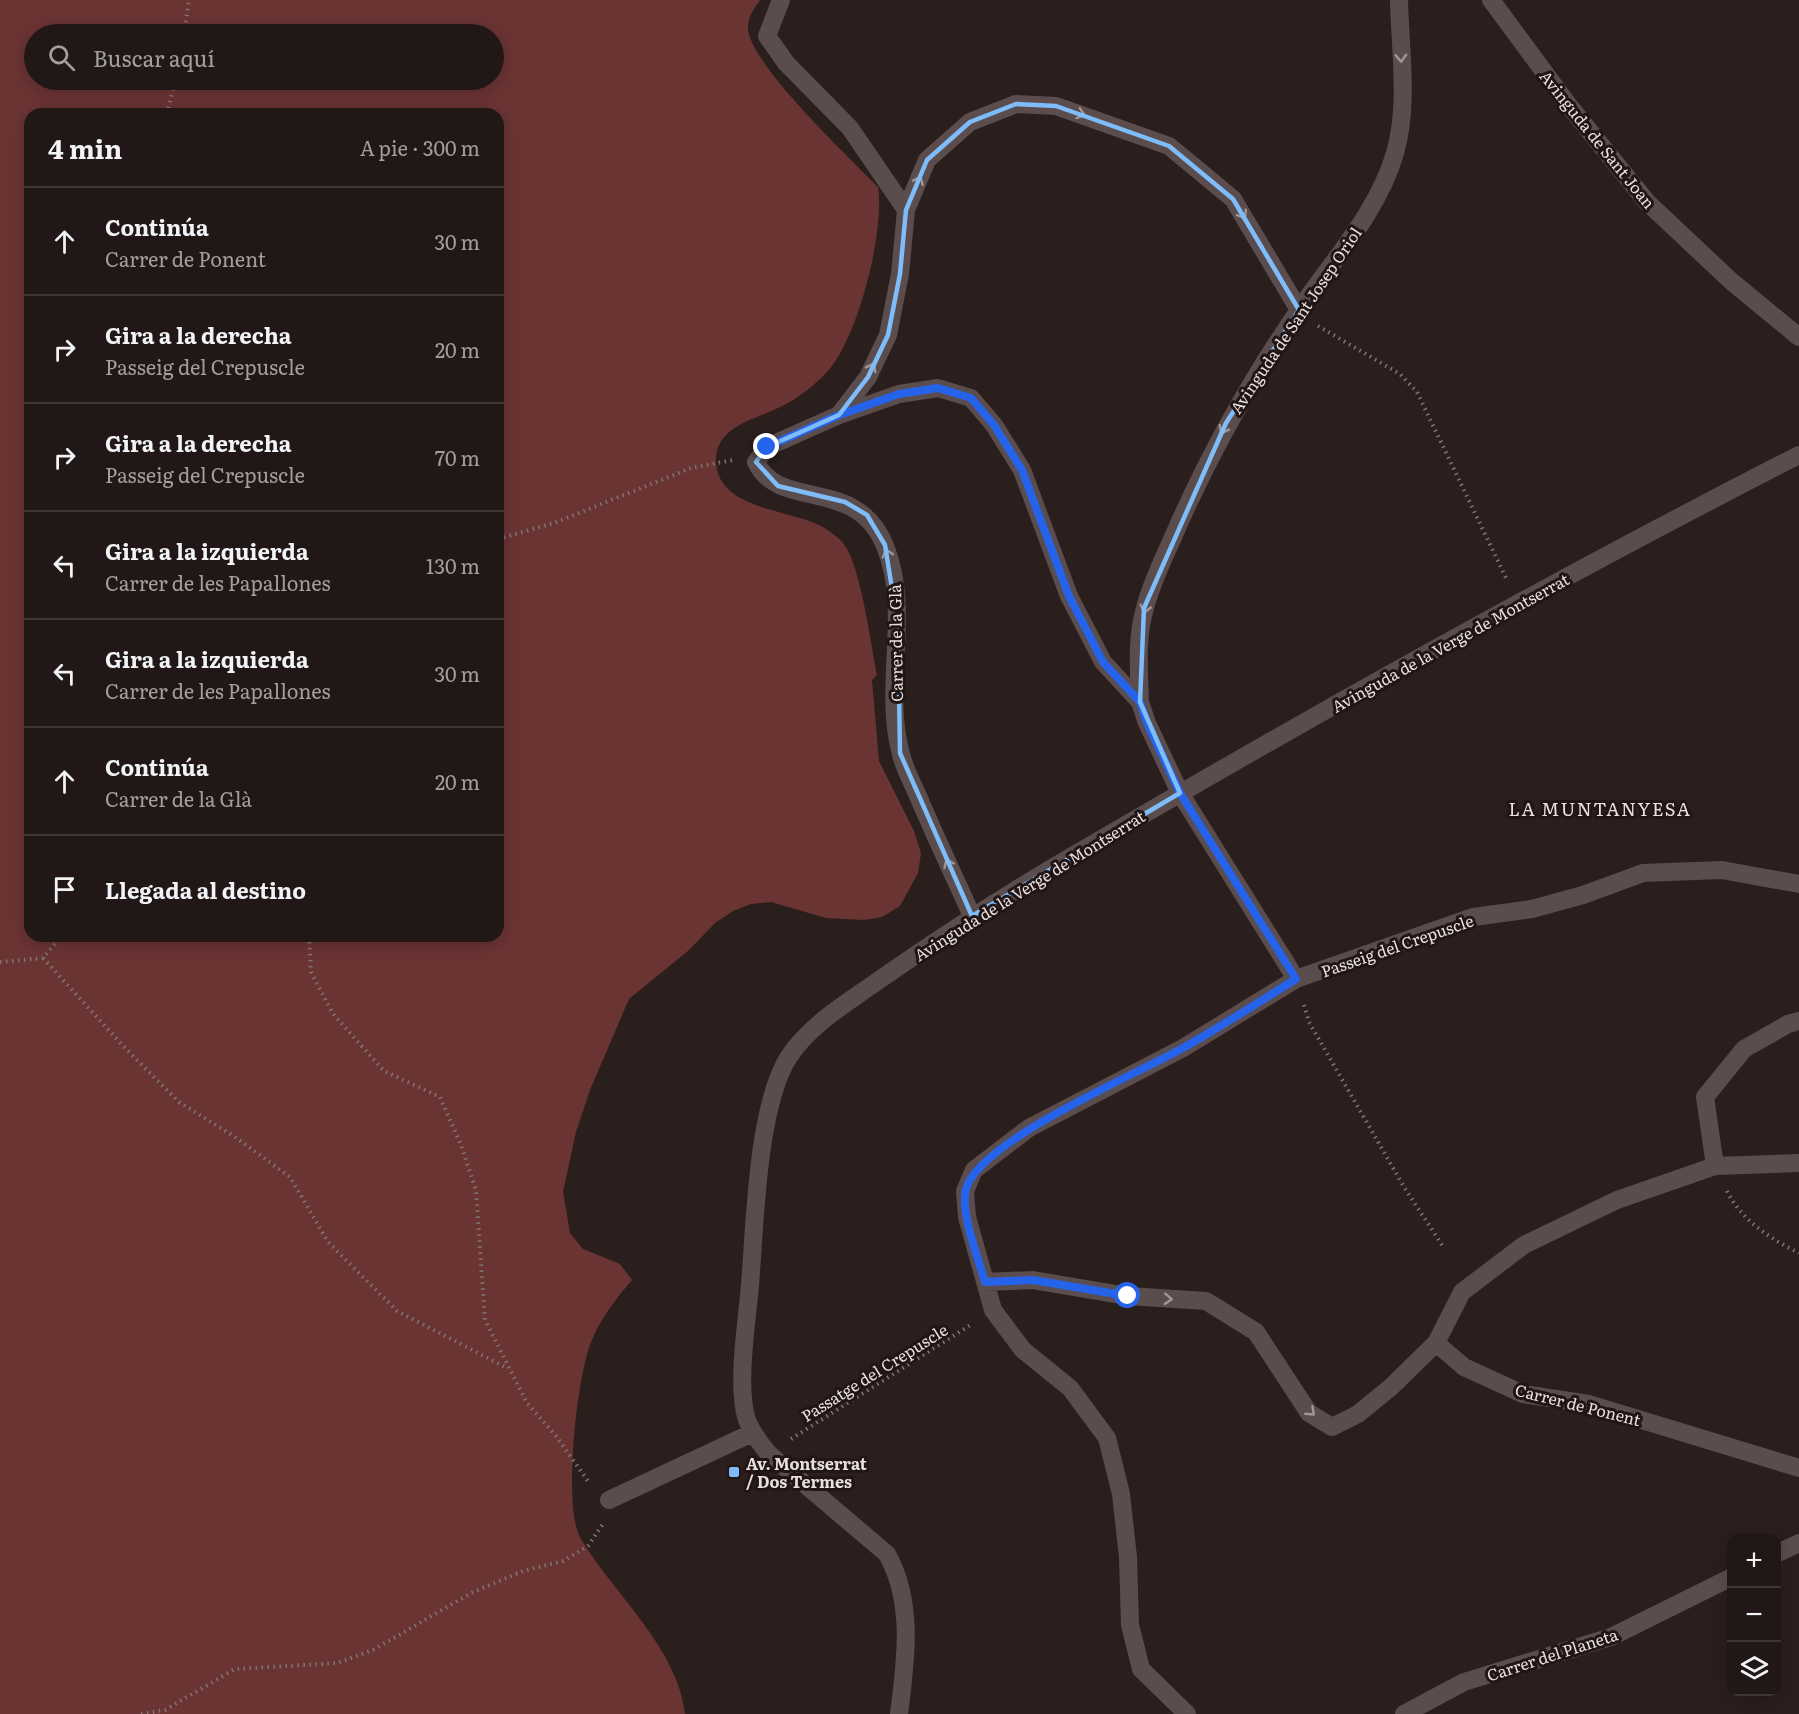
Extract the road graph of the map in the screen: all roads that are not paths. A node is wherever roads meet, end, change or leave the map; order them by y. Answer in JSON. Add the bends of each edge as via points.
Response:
{"nodes":[{"id":1,"x":781,"y":0,"type":"edge"},
{"id":2,"x":1399,"y":0,"type":"edge"},
{"id":3,"x":1491,"y":0,"type":"edge"},
{"id":4,"x":906,"y":210,"type":"junction"},
{"id":5,"x":1299,"y":310,"type":"junction"},
{"id":6,"x":1799,"y":337,"type":"edge"},
{"id":7,"x":839,"y":415,"type":"junction"},
{"id":8,"x":1799,"y":455,"type":"edge"},
{"id":9,"x":1140,"y":702,"type":"junction"},
{"id":10,"x":1180,"y":793,"type":"junction"},
{"id":11,"x":1799,"y":884,"type":"edge"},
{"id":12,"x":972,"y":916,"type":"junction"},
{"id":13,"x":1296,"y":979,"type":"junction"},
{"id":14,"x":1799,"y":1021,"type":"edge"},
{"id":15,"x":1799,"y":1163,"type":"edge"},
{"id":16,"x":1715,"y":1166,"type":"junction"},
{"id":17,"x":985,"y":1282,"type":"junction"},
{"id":18,"x":1436,"y":1343,"type":"junction"},
{"id":19,"x":752,"y":1433,"type":"junction"},
{"id":20,"x":1799,"y":1468,"type":"edge"},
{"id":21,"x":609,"y":1500,"type":"road end"},
{"id":22,"x":1799,"y":1543,"type":"edge"},
{"id":23,"x":1781,"y":1552,"type":"edge"},
{"id":24,"x":1727,"y":1579,"type":"edge"},
{"id":25,"x":899,"y":1714,"type":"edge"},
{"id":26,"x":1187,"y":1714,"type":"edge"},
{"id":27,"x":1404,"y":1714,"type":"edge"}],
"edges":[{"from":1,"to":4,"type":"street","via":[[767,36],[786,63],[850,128]]},
{"from":2,"to":5,"type":"street","name":"Avinguda de Sant Josep Oriol","one_way":true,"via":[[1400,131],[1395,154],[1371,208]]},
{"from":3,"to":6,"type":"street","name":"Avinguda de Sant Joan","via":[[1647,202],[1731,281]]},
{"from":4,"to":5,"type":"street","one_way":true,"via":[[927,160],[970,122],[1016,104],[1056,106],[1169,146],[1233,199]]},
{"from":7,"to":4,"type":"street","one_way":true,"via":[[868,376],[888,335],[900,274]]},
{"from":5,"to":9,"type":"street","name":"Avinguda de Sant Josep Oriol","one_way":true,"via":[[1226,423],[1160,566],[1144,608]]},
{"from":7,"to":9,"type":"street","via":[[899,394],[938,388],[971,398],[994,425],[1022,470],[1069,596],[1103,662]]},
{"from":12,"to":7,"type":"street","name":"Carrer de la Glà","one_way":true,"via":[[900,753],[896,715],[898,626],[894,577],[885,545],[867,515],[845,502],[778,486],[768,480],[756,462],[767,447]]},
{"from":8,"to":10,"type":"street","name":"Avinguda de la Verge de Montserrat","via":[[1517,604]]},
{"from":9,"to":10,"type":"street"},
{"from":10,"to":12,"type":"street","name":"Avinguda de la Verge de Montserrat"},
{"from":10,"to":13,"type":"street"},
{"from":11,"to":13,"type":"street","name":"Passeig del Crepuscle","via":[[1722,870],[1643,873],[1532,909],[1473,917]]},
{"from":12,"to":19,"type":"street","name":"Avinguda de la Verge de Montserrat","via":[[812,1030],[789,1057],[774,1087],[758,1186],[745,1350],[743,1393]]},
{"from":13,"to":17,"type":"street","name":"Passeig del Crepuscle","via":[[1183,1048],[1029,1128],[974,1170],[965,1191],[967,1217]]},
{"from":14,"to":16,"type":"street","via":[[1744,1049],[1706,1097]]},
{"from":15,"to":16,"type":"street"},
{"from":16,"to":18,"type":"street","via":[[1617,1200],[1524,1245],[1462,1292]]},
{"from":17,"to":18,"type":"street","one_way":true,"via":[[1033,1280],[1128,1296],[1206,1301],[1256,1332],[1309,1413],[1332,1427],[1358,1414]]},
{"from":17,"to":26,"type":"street","name":"Passeig del Crepuscle","via":[[993,1310],[1023,1350],[1071,1388],[1107,1438],[1121,1494],[1130,1624],[1141,1668]]},
{"from":18,"to":20,"type":"street","name":"Carrer de Ponent","via":[[1464,1366],[1523,1394],[1588,1404]]},
{"from":19,"to":21,"type":"street"},
{"from":19,"to":25,"type":"street","name":"Avinguda de la Verge de Montserrat","via":[[768,1454],[887,1554],[899,1575],[906,1639]]},
{"from":22,"to":23,"type":"street"},
{"from":24,"to":27,"type":"street","name":"Carrer del Planeta","via":[[1611,1637],[1464,1682]]}]}
